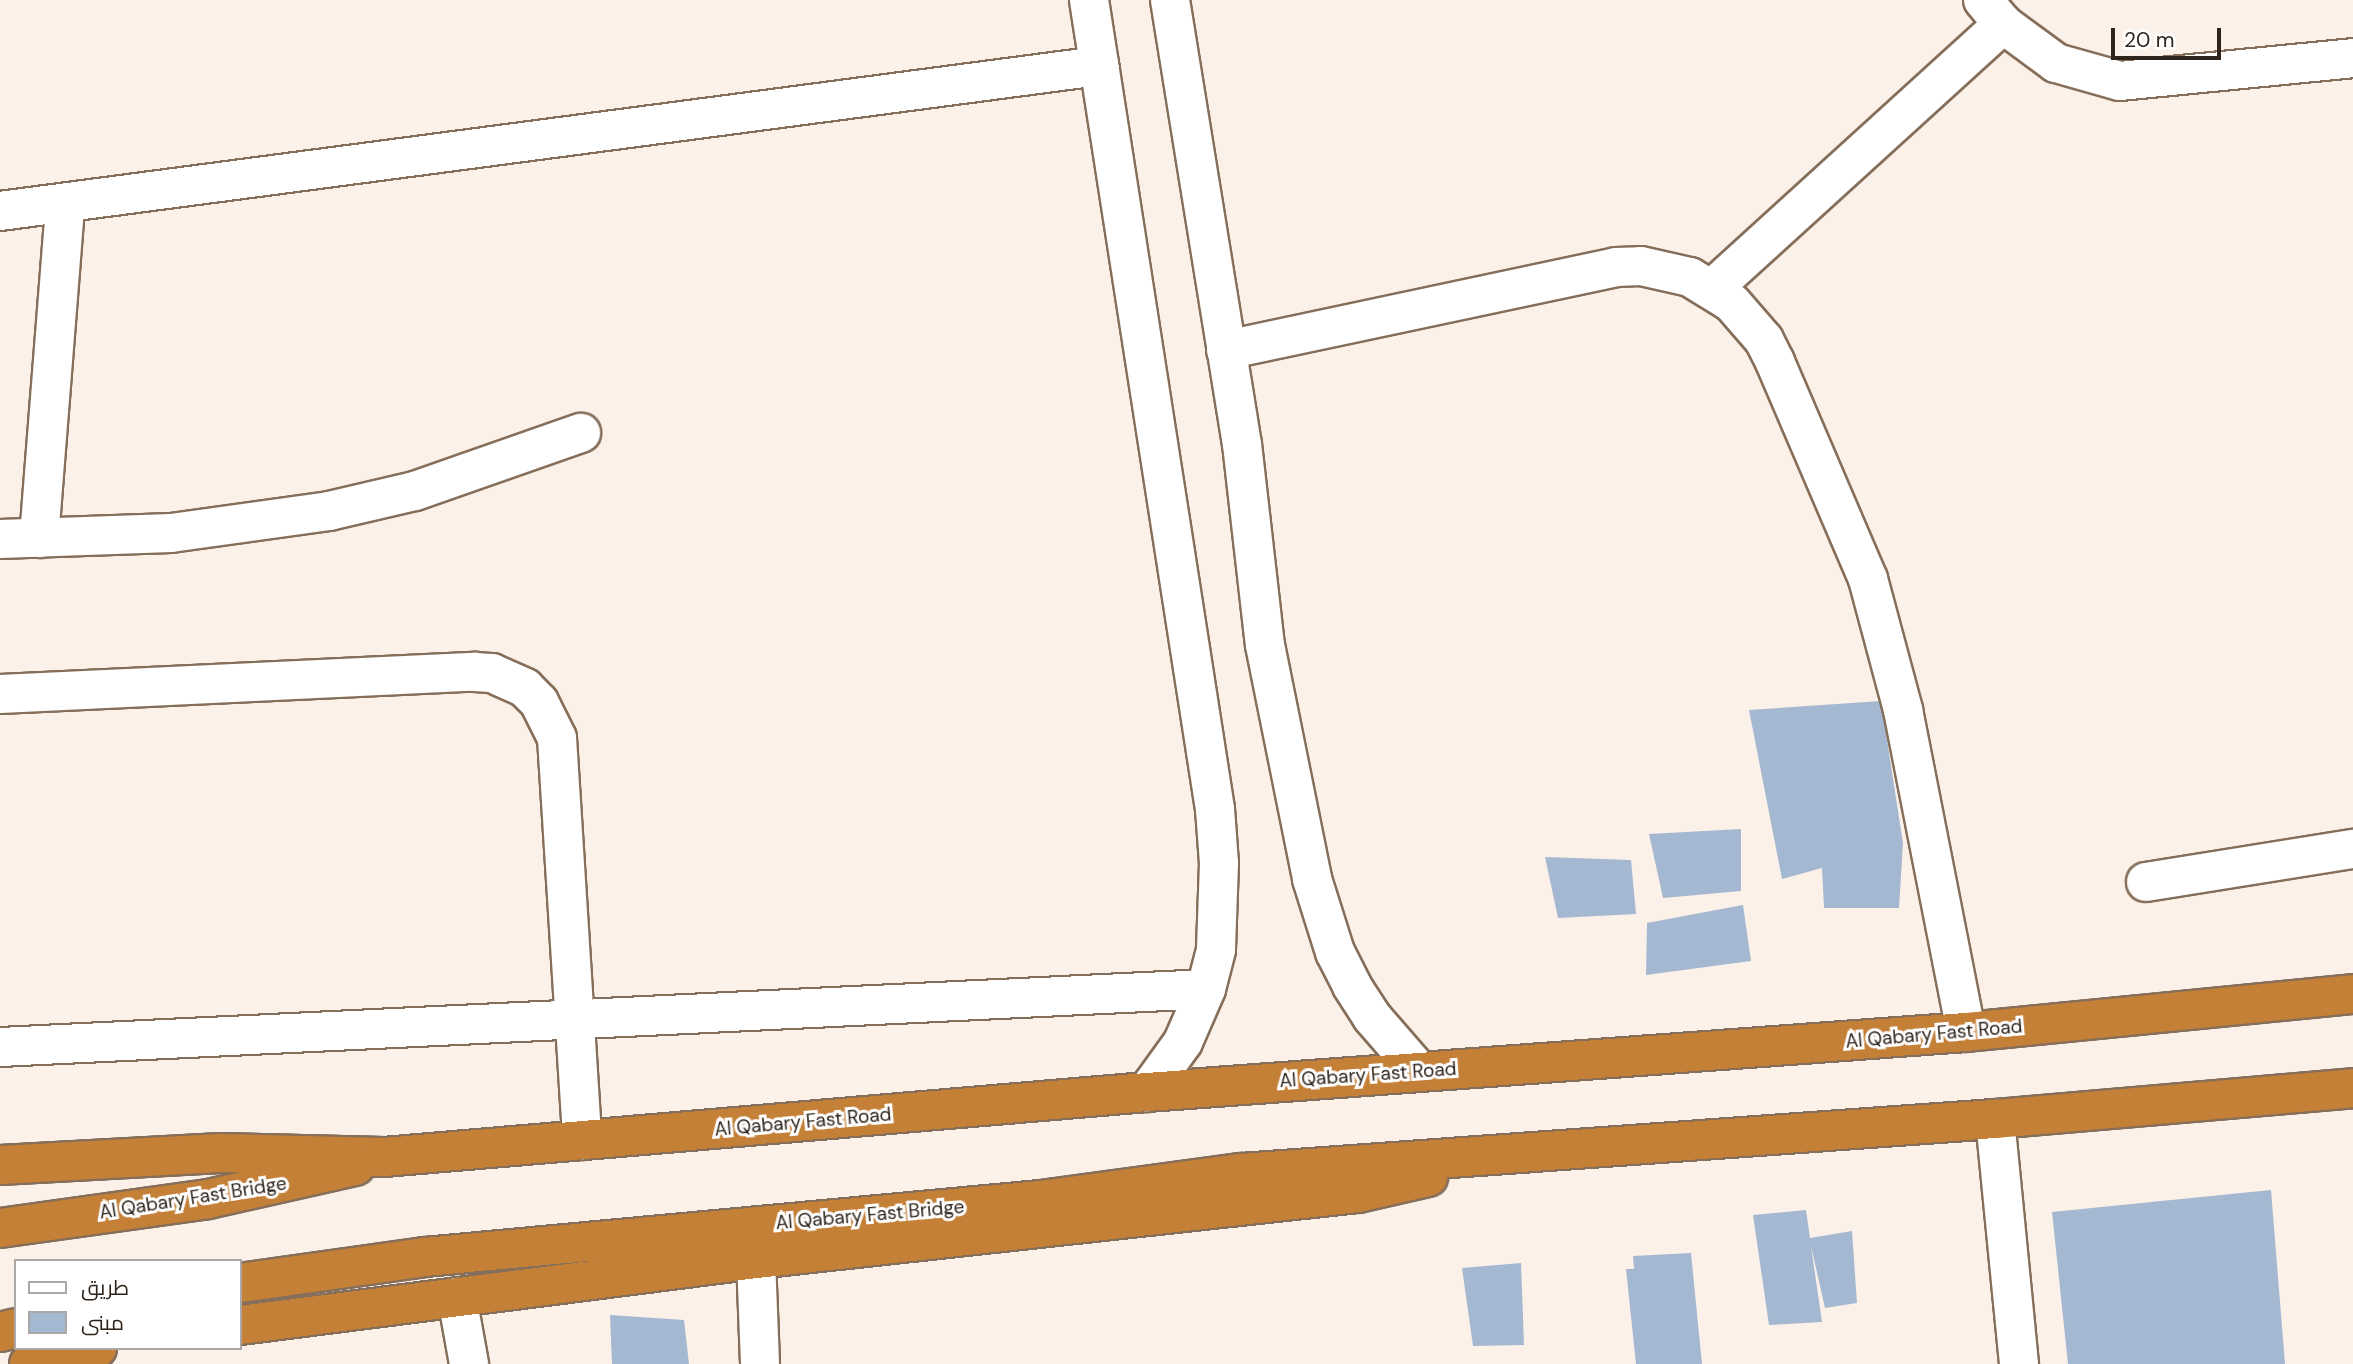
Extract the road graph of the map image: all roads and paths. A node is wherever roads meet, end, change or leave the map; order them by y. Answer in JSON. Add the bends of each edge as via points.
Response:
{"nodes":[{"id":1,"x":1089,"y":0,"type":"edge"},
{"id":2,"x":1170,"y":0,"type":"edge"},
{"id":3,"x":1993,"y":12,"type":"edge"},
{"id":4,"x":2353,"y":58,"type":"edge"},
{"id":5,"x":1099,"y":66,"type":"junction"},
{"id":6,"x":65,"y":204,"type":"junction"},
{"id":7,"x":0,"y":211,"type":"edge"},
{"id":8,"x":1712,"y":289,"type":"junction"},
{"id":9,"x":1226,"y":350,"type":"junction"},
{"id":10,"x":582,"y":433,"type":"dead end"},
{"id":11,"x":38,"y":538,"type":"junction"},
{"id":12,"x":0,"y":539,"type":"edge"},
{"id":13,"x":0,"y":694,"type":"edge"},
{"id":14,"x":2353,"y":849,"type":"edge"},
{"id":15,"x":2146,"y":882,"type":"dead end"},
{"id":16,"x":1206,"y":989,"type":"junction"},
{"id":17,"x":2353,"y":994,"type":"edge"},
{"id":18,"x":574,"y":1023,"type":"junction"},
{"id":19,"x":1966,"y":1032,"type":"junction"},
{"id":20,"x":0,"y":1047,"type":"edge"},
{"id":21,"x":1419,"y":1071,"type":"junction"},
{"id":22,"x":2353,"y":1088,"type":"edge"},
{"id":23,"x":1147,"y":1092,"type":"junction"},
{"id":24,"x":1995,"y":1119,"type":"junction"},
{"id":25,"x":582,"y":1140,"type":"junction"},
{"id":26,"x":1501,"y":1153,"type":"junction"},
{"id":27,"x":384,"y":1157,"type":"junction"},
{"id":28,"x":0,"y":1166,"type":"edge"},
{"id":29,"x":0,"y":1228,"type":"edge"},
{"id":30,"x":756,"y":1259,"type":"junction"},
{"id":31,"x":242,"y":1283,"type":"edge"},
{"id":32,"x":457,"y":1297,"type":"junction"},
{"id":33,"x":242,"y":1325,"type":"edge"},
{"id":34,"x":88,"y":1350,"type":"edge"},
{"id":35,"x":464,"y":1363,"type":"edge"},
{"id":36,"x":29,"y":1364,"type":"edge"},
{"id":37,"x":760,"y":1364,"type":"edge"},
{"id":38,"x":2019,"y":1364,"type":"edge"}],
"edges":[{"from":1,"to":5,"type":"street"},
{"from":2,"to":9,"type":"street"},
{"from":3,"to":4,"type":"street","via":[[2056,63],[2120,81],[2153,82]]},
{"from":3,"to":8,"type":"street"},
{"from":5,"to":6,"type":"street"},
{"from":5,"to":16,"type":"street","via":[[1214,809],[1219,917]]},
{"from":6,"to":7,"type":"street"},
{"from":6,"to":11,"type":"street"},
{"from":8,"to":9,"type":"street","via":[[1666,270],[1616,267]]},
{"from":8,"to":19,"type":"street","via":[[1732,303],[1764,340],[1868,579],[1903,710]]},
{"from":9,"to":21,"type":"street","via":[[1265,645],[1318,903],[1352,986],[1371,1017]]},
{"from":10,"to":11,"type":"street","via":[[415,491],[329,511],[171,533]]},
{"from":11,"to":12,"type":"street"},
{"from":13,"to":18,"type":"street","via":[[474,672],[517,683],[539,702],[556,738]]},
{"from":14,"to":15,"type":"street"},
{"from":16,"to":18,"type":"street"},
{"from":16,"to":23,"type":"street","via":[[1184,1042]]},
{"from":17,"to":19,"type":"highway","name":"Al Qabary Fast Road"},
{"from":18,"to":20,"type":"street"},
{"from":18,"to":25,"type":"street"},
{"from":19,"to":21,"type":"highway","name":"Al Qabary Fast Road"},
{"from":21,"to":23,"type":"highway","name":"Al Qabary Fast Road"},
{"from":22,"to":24,"type":"highway"},
{"from":23,"to":25,"type":"highway","name":"Al Qabary Fast Road"},
{"from":24,"to":26,"type":"highway"},
{"from":24,"to":38,"type":"street"},
{"from":25,"to":27,"type":"highway","name":"Al Qabary Fast Road"},
{"from":26,"to":30,"type":"highway","via":[[1407,1184],[1358,1193]]},
{"from":26,"to":31,"type":"highway","name":"Al Qabary Fast Bridge","via":[[1241,1173],[1041,1200],[425,1257]]},
{"from":27,"to":28,"type":"highway","via":[[243,1152]]},
{"from":27,"to":29,"type":"highway","name":"Al Qabary Fast Bridge","via":[[268,1188]]},
{"from":30,"to":32,"type":"highway"},
{"from":30,"to":37,"type":"street"},
{"from":32,"to":33,"type":"highway"},
{"from":32,"to":35,"type":"street"},
{"from":34,"to":36,"type":"highway"}]}
